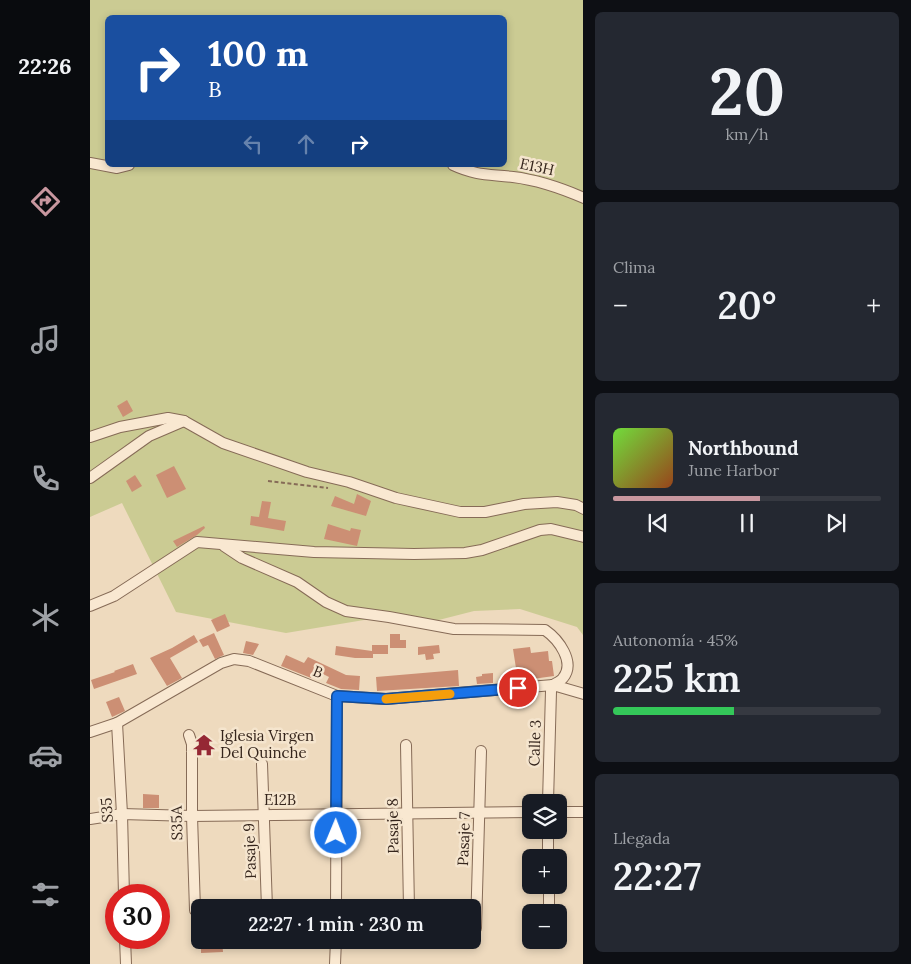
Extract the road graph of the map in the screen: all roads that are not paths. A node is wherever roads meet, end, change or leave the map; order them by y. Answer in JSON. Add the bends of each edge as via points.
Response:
{"nodes":[{"id":1,"x":90,"y":164,"type":"edge"},
{"id":2,"x":105,"y":166,"type":"edge"},
{"id":3,"x":458,"y":167,"type":"edge"},
{"id":4,"x":583,"y":198,"type":"edge"},
{"id":5,"x":184,"y":421,"type":"junction"},
{"id":6,"x":90,"y":437,"type":"edge"},
{"id":7,"x":90,"y":478,"type":"edge"},
{"id":8,"x":583,"y":509,"type":"edge"},
{"id":9,"x":583,"y":537,"type":"edge"},
{"id":10,"x":223,"y":545,"type":"junction"},
{"id":11,"x":90,"y":606,"type":"edge"},
{"id":12,"x":553,"y":685,"type":"junction"},
{"id":13,"x":583,"y":694,"type":"edge"},
{"id":14,"x":337,"y":696,"type":"junction"},
{"id":15,"x":117,"y":723,"type":"junction"},
{"id":16,"x":90,"y":732,"type":"edge"},
{"id":17,"x":189,"y":735,"type":"dead end"},
{"id":18,"x":406,"y":745,"type":"dead end"},
{"id":19,"x":480,"y":751,"type":"dead end"},
{"id":20,"x":262,"y":764,"type":"dead end"},
{"id":21,"x":548,"y":794,"type":"edge"},
{"id":22,"x":522,"y":812,"type":"edge"},
{"id":23,"x":567,"y":812,"type":"edge"},
{"id":24,"x":583,"y":812,"type":"edge"},
{"id":25,"x":408,"y":813,"type":"junction"},
{"id":26,"x":122,"y":814,"type":"junction"},
{"id":27,"x":337,"y":814,"type":"junction"},
{"id":28,"x":480,"y":814,"type":"junction"},
{"id":29,"x":264,"y":815,"type":"junction"},
{"id":30,"x":192,"y":816,"type":"junction"},
{"id":31,"x":90,"y":819,"type":"edge"},
{"id":32,"x":124,"y":884,"type":"edge"},
{"id":33,"x":195,"y":899,"type":"edge"},
{"id":34,"x":267,"y":899,"type":"edge"},
{"id":35,"x":336,"y":899,"type":"edge"},
{"id":36,"x":409,"y":899,"type":"edge"},
{"id":37,"x":477,"y":899,"type":"edge"},
{"id":38,"x":125,"y":949,"type":"edge"},
{"id":39,"x":336,"y":949,"type":"edge"},
{"id":40,"x":126,"y":964,"type":"edge"},
{"id":41,"x":335,"y":964,"type":"edge"}],
"edges":[{"from":1,"to":2,"type":"street"},
{"from":3,"to":4,"type":"street","name":"E13H","via":[[478,175],[514,177],[553,185]]},
{"from":5,"to":6,"type":"street","via":[[168,418],[120,427]]},
{"from":5,"to":7,"type":"street","via":[[149,436]]},
{"from":5,"to":8,"type":"street","via":[[223,443],[405,500],[460,512],[485,512],[524,504],[557,502]]},
{"from":9,"to":10,"type":"street","via":[[551,529],[540,530],[482,550],[448,554],[363,554]]},
{"from":10,"to":11,"type":"street","via":[[197,542],[121,591]]},
{"from":10,"to":12,"type":"street","via":[[242,558],[298,582],[326,602],[346,611],[454,629],[545,630],[557,638],[567,663],[563,678]]},
{"from":12,"to":13,"type":"street","name":"B"},
{"from":12,"to":14,"type":"street","name":"B","via":[[394,699]]},
{"from":12,"to":21,"type":"street","name":"Calle 3"},
{"from":14,"to":15,"type":"street","name":"B","via":[[249,661],[234,659],[221,663]]},
{"from":14,"to":27,"type":"street"},
{"from":15,"to":16,"type":"street","name":"B"},
{"from":15,"to":26,"type":"street","name":"S35"},
{"from":17,"to":30,"type":"street","name":"S35A","via":[[192,744]]},
{"from":18,"to":25,"type":"street","name":"Pasaje 8"},
{"from":19,"to":28,"type":"street","name":"Pasaje 7"},
{"from":20,"to":29,"type":"street","name":"Pasaje 9"},
{"from":22,"to":28,"type":"street","name":"E12B"},
{"from":23,"to":24,"type":"street"},
{"from":25,"to":27,"type":"street","name":"E12B"},
{"from":25,"to":28,"type":"street","name":"E12B"},
{"from":25,"to":36,"type":"street","name":"Pasaje 8"},
{"from":26,"to":30,"type":"street","name":"E12B"},
{"from":26,"to":31,"type":"street","name":"E12B"},
{"from":26,"to":32,"type":"street","name":"S35"},
{"from":27,"to":29,"type":"street","name":"E12B"},
{"from":27,"to":35,"type":"street"},
{"from":28,"to":37,"type":"street","name":"Pasaje 7"},
{"from":29,"to":30,"type":"street","name":"E12B"},
{"from":29,"to":34,"type":"street","name":"Pasaje 9"},
{"from":30,"to":33,"type":"street","name":"S35A"},
{"from":38,"to":40,"type":"street"},
{"from":39,"to":41,"type":"street"}]}
